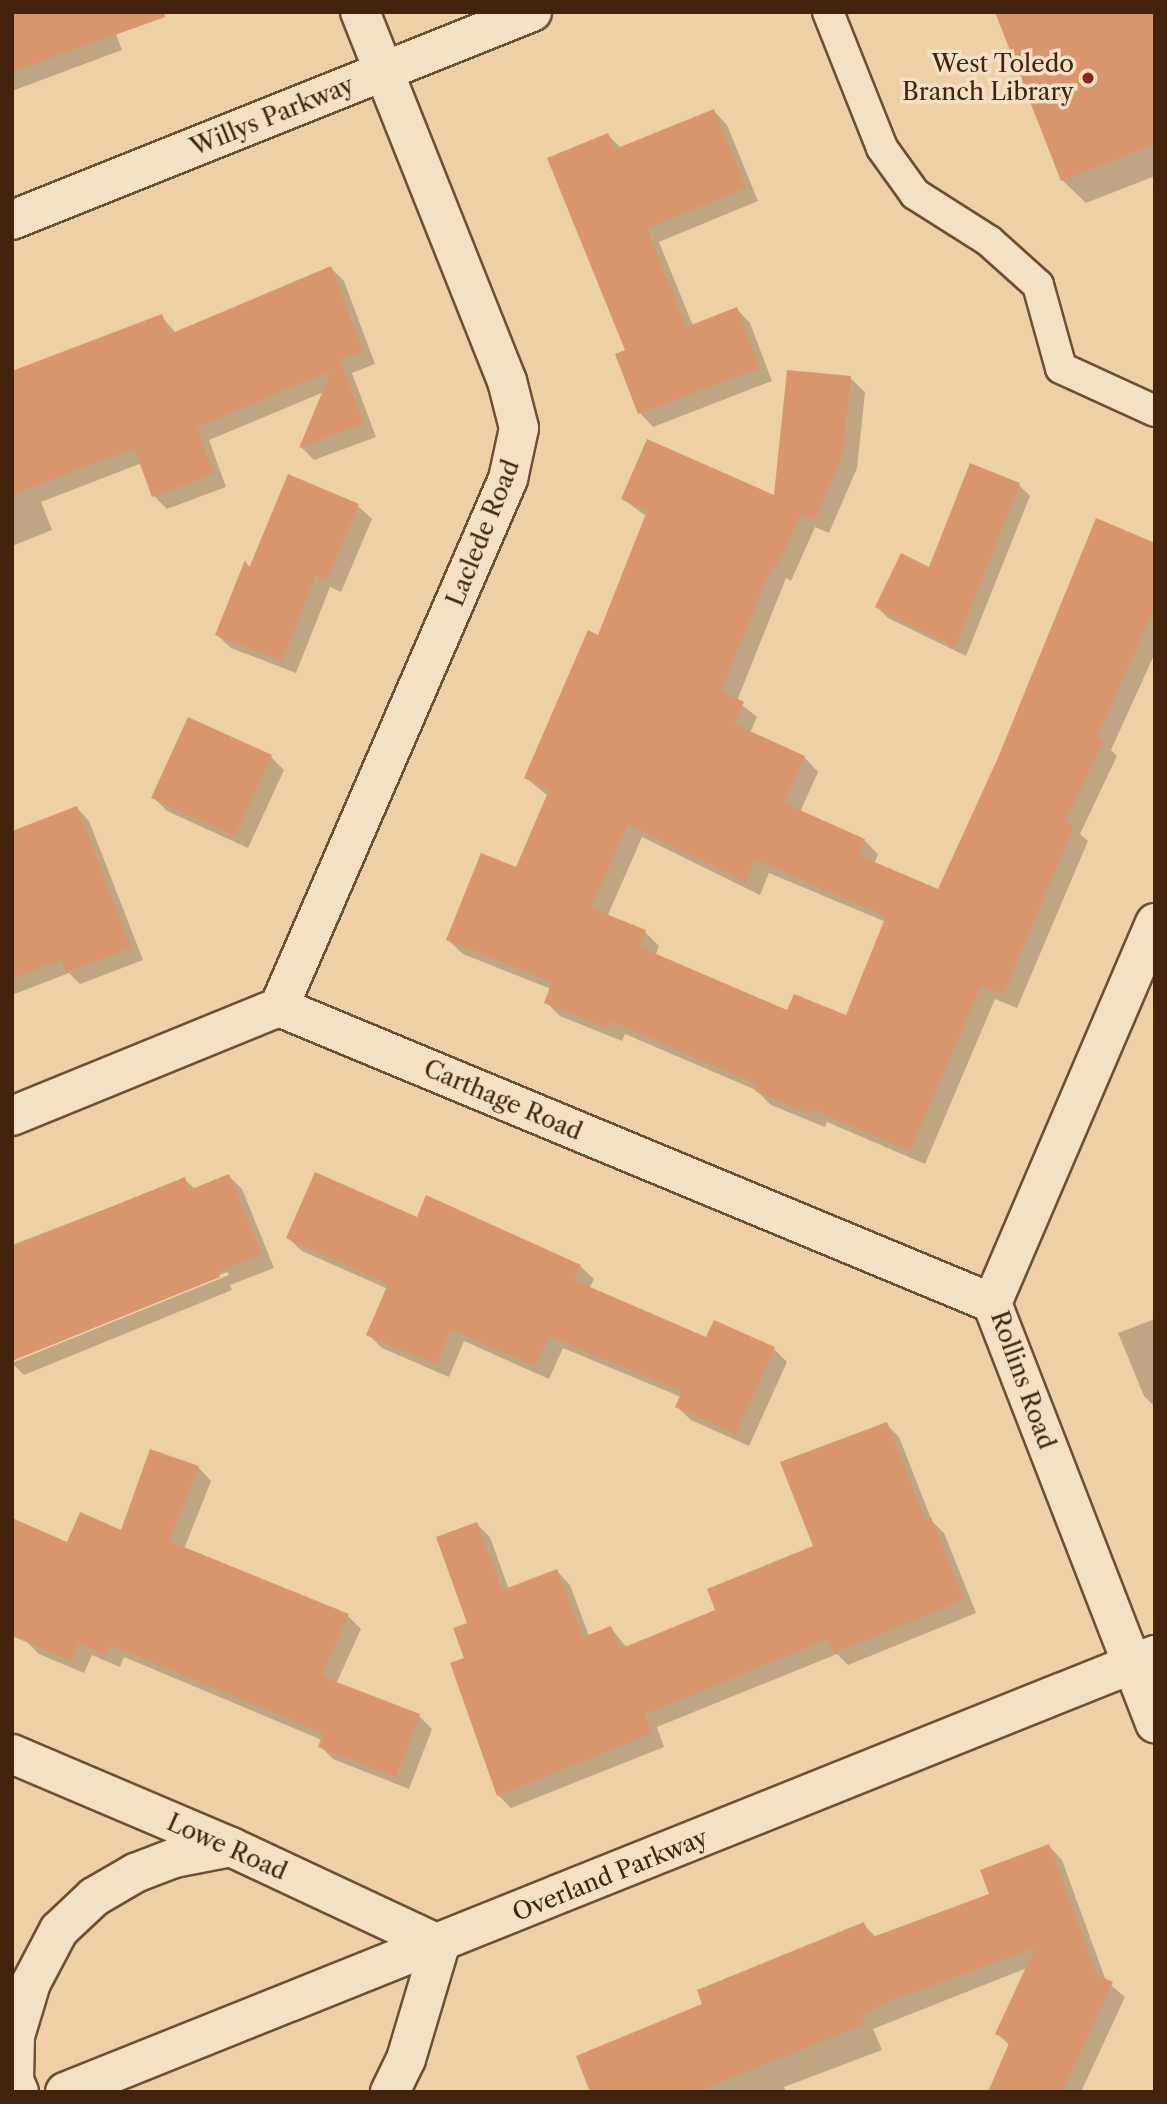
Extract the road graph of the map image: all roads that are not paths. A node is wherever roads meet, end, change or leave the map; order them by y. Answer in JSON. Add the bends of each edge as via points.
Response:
{"nodes":[{"id":1,"x":360,"y":12,"type":"edge"},
{"id":2,"x":532,"y":12,"type":"edge"},
{"id":3,"x":828,"y":12,"type":"edge"},
{"id":4,"x":384,"y":72,"type":"junction"},
{"id":5,"x":12,"y":219,"type":"edge"},
{"id":6,"x":1155,"y":411,"type":"edge"},
{"id":7,"x":1155,"y":923,"type":"edge"},
{"id":8,"x":279,"y":1007,"type":"junction"},
{"id":9,"x":12,"y":1116,"type":"edge"},
{"id":10,"x":992,"y":1303,"type":"junction"},
{"id":11,"x":1143,"y":1660,"type":"edge"},
{"id":12,"x":1155,"y":1724,"type":"edge"},
{"id":13,"x":12,"y":1754,"type":"edge"},
{"id":14,"x":231,"y":1847,"type":"junction"},
{"id":15,"x":440,"y":1945,"type":"junction"},
{"id":16,"x":19,"y":2092,"type":"edge"},
{"id":17,"x":65,"y":2092,"type":"edge"},
{"id":18,"x":390,"y":2092,"type":"edge"}],
"edges":[{"from":1,"to":4,"type":"street","name":"Laclede Road"},
{"from":2,"to":4,"type":"street","name":"Willys Parkway"},
{"from":3,"to":6,"type":"lane","via":[[882,148],[915,194],[989,241],[1038,285],[1061,368]]},
{"from":4,"to":5,"type":"street","name":"Willys Parkway"},
{"from":4,"to":8,"type":"street","name":"Laclede Road","via":[[511,393],[519,428],[517,447],[503,492]]},
{"from":7,"to":10,"type":"street","name":"Rollins Road"},
{"from":8,"to":9,"type":"street"},
{"from":8,"to":10,"type":"street","name":"Carthage Road"},
{"from":10,"to":11,"type":"street","name":"Rollins Road"},
{"from":11,"to":12,"type":"street","name":"Rollins Road"},
{"from":11,"to":15,"type":"street","name":"Overland Parkway"},
{"from":13,"to":14,"type":"street","name":"Lowe Road"},
{"from":14,"to":15,"type":"street","name":"Lowe Road"},
{"from":14,"to":16,"type":"street","via":[[174,1858],[135,1872],[94,1897],[59,1930],[31,1983],[15,2036],[14,2080]]},
{"from":15,"to":17,"type":"street","name":"Overland Parkway"},
{"from":15,"to":18,"type":"street","via":[[406,2059]]}]}
